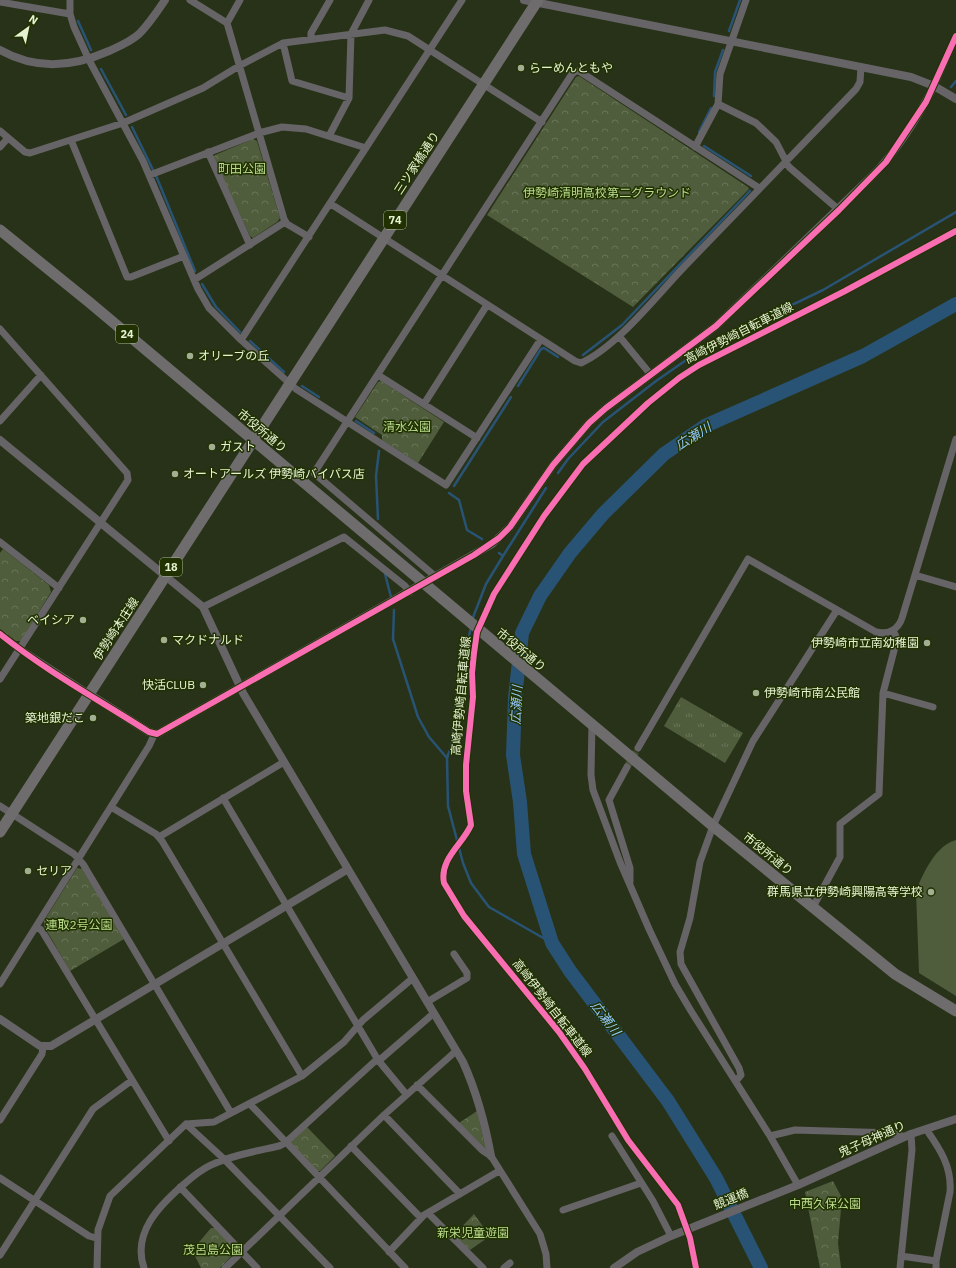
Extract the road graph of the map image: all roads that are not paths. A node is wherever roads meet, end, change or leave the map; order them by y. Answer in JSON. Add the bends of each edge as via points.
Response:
{"nodes":[{"id":1,"x":70,"y":0,"type":"edge"},
{"id":2,"x":165,"y":0,"type":"edge"},
{"id":3,"x":190,"y":0,"type":"edge"},
{"id":4,"x":240,"y":0,"type":"edge"},
{"id":5,"x":330,"y":0,"type":"edge"},
{"id":6,"x":369,"y":0,"type":"edge"},
{"id":7,"x":462,"y":0,"type":"edge"},
{"id":8,"x":524,"y":0,"type":"edge"},
{"id":9,"x":746,"y":0,"type":"edge"},
{"id":10,"x":537,"y":1,"type":"edge"},
{"id":11,"x":0,"y":2,"type":"edge"},
{"id":12,"x":70,"y":14,"type":"junction"},
{"id":13,"x":227,"y":23,"type":"junction"},
{"id":14,"x":351,"y":34,"type":"junction"},
{"id":15,"x":956,"y":36,"type":"edge"},
{"id":16,"x":311,"y":39,"type":"junction"},
{"id":17,"x":732,"y":41,"type":"junction"},
{"id":18,"x":283,"y":43,"type":"junction"},
{"id":19,"x":0,"y":50,"type":"edge"},
{"id":20,"x":430,"y":50,"type":"junction"},
{"id":21,"x":90,"y":60,"type":"junction"},
{"id":22,"x":239,"y":66,"type":"junction"},
{"id":23,"x":861,"y":67,"type":"junction"},
{"id":24,"x":484,"y":84,"type":"junction"},
{"id":25,"x":934,"y":86,"type":"junction"},
{"id":26,"x":349,"y":98,"type":"junction"},
{"id":27,"x":956,"y":99,"type":"edge"},
{"id":28,"x":718,"y":104,"type":"junction"},
{"id":29,"x":542,"y":122,"type":"junction"},
{"id":30,"x":124,"y":123,"type":"junction"},
{"id":31,"x":0,"y":131,"type":"edge"},
{"id":32,"x":259,"y":133,"type":"junction"},
{"id":33,"x":329,"y":136,"type":"junction"},
{"id":34,"x":8,"y":138,"type":"junction"},
{"id":35,"x":71,"y":140,"type":"junction"},
{"id":36,"x":696,"y":147,"type":"junction"},
{"id":37,"x":0,"y":148,"type":"edge"},
{"id":38,"x":366,"y":148,"type":"junction"},
{"id":39,"x":208,"y":152,"type":"junction"},
{"id":40,"x":786,"y":162,"type":"junction"},
{"id":41,"x":150,"y":175,"type":"junction"},
{"id":42,"x":759,"y":188,"type":"junction"},
{"id":43,"x":331,"y":204,"type":"junction"},
{"id":44,"x":839,"y":210,"type":"junction"},
{"id":45,"x":285,"y":222,"type":"junction"},
{"id":46,"x":0,"y":230,"type":"edge"},
{"id":47,"x":308,"y":237,"type":"junction"},
{"id":48,"x":384,"y":238,"type":"junction"},
{"id":49,"x":250,"y":245,"type":"junction"},
{"id":50,"x":184,"y":256,"type":"junction"},
{"id":51,"x":442,"y":276,"type":"junction"},
{"id":52,"x":194,"y":280,"type":"junction"},
{"id":53,"x":487,"y":304,"type":"junction"},
{"id":54,"x":0,"y":329,"type":"edge"},
{"id":55,"x":619,"y":336,"type":"junction"},
{"id":56,"x":241,"y":340,"type":"junction"},
{"id":57,"x":542,"y":340,"type":"junction"},
{"id":58,"x":41,"y":375,"type":"junction"},
{"id":59,"x":378,"y":375,"type":"junction"},
{"id":60,"x":650,"y":375,"type":"junction"},
{"id":61,"x":290,"y":384,"type":"junction"},
{"id":62,"x":424,"y":404,"type":"junction"},
{"id":63,"x":0,"y":421,"type":"edge"},
{"id":64,"x":347,"y":422,"type":"junction"},
{"id":65,"x":477,"y":438,"type":"junction"},
{"id":66,"x":956,"y":439,"type":"edge"},
{"id":67,"x":0,"y":440,"type":"edge"},
{"id":68,"x":253,"y":440,"type":"junction"},
{"id":69,"x":100,"y":522,"type":"junction"},
{"id":70,"x":0,"y":542,"type":"edge"},
{"id":71,"x":915,"y":575,"type":"junction"},
{"id":72,"x":166,"y":576,"type":"junction"},
{"id":73,"x":436,"y":577,"type":"junction"},
{"id":74,"x":956,"y":587,"type":"edge"},
{"id":75,"x":59,"y":588,"type":"junction"},
{"id":76,"x":410,"y":592,"type":"junction"},
{"id":77,"x":203,"y":607,"type":"junction"},
{"id":78,"x":837,"y":610,"type":"junction"},
{"id":79,"x":893,"y":630,"type":"junction"},
{"id":80,"x":0,"y":634,"type":"edge"},
{"id":81,"x":20,"y":649,"type":"junction"},
{"id":82,"x":0,"y":679,"type":"edge"},
{"id":83,"x":241,"y":688,"type":"junction"},
{"id":84,"x":883,"y":693,"type":"junction"},
{"id":85,"x":90,"y":694,"type":"junction"},
{"id":86,"x":933,"y":707,"type":"dead end"},
{"id":87,"x":592,"y":724,"type":"junction"},
{"id":88,"x":154,"y":735,"type":"junction"},
{"id":89,"x":634,"y":752,"type":"junction"},
{"id":90,"x":284,"y":762,"type":"junction"},
{"id":91,"x":627,"y":767,"type":"tunnel mouth"},
{"id":92,"x":223,"y":798,"type":"junction"},
{"id":93,"x":0,"y":806,"type":"edge"},
{"id":94,"x":111,"y":807,"type":"junction"},
{"id":95,"x":12,"y":814,"type":"junction"},
{"id":96,"x":712,"y":826,"type":"junction"},
{"id":97,"x":0,"y":832,"type":"edge"},
{"id":98,"x":159,"y":837,"type":"junction"},
{"id":99,"x":78,"y":858,"type":"junction"},
{"id":100,"x":348,"y":869,"type":"junction"},
{"id":101,"x":630,"y":886,"type":"junction"},
{"id":102,"x":287,"y":905,"type":"junction"},
{"id":103,"x":813,"y":907,"type":"junction"},
{"id":104,"x":37,"y":926,"type":"junction"},
{"id":105,"x":222,"y":943,"type":"junction"},
{"id":106,"x":454,"y":954,"type":"dead end"},
{"id":107,"x":413,"y":978,"type":"junction"},
{"id":108,"x":0,"y":984,"type":"edge"},
{"id":109,"x":155,"y":984,"type":"junction"},
{"id":110,"x":427,"y":1002,"type":"junction"},
{"id":111,"x":956,"y":1011,"type":"edge"},
{"id":112,"x":434,"y":1013,"type":"junction"},
{"id":113,"x":0,"y":1019,"type":"edge"},
{"id":114,"x":95,"y":1021,"type":"junction"},
{"id":115,"x":358,"y":1026,"type":"junction"},
{"id":116,"x":43,"y":1047,"type":"junction"},
{"id":117,"x":456,"y":1051,"type":"junction"},
{"id":118,"x":378,"y":1060,"type":"junction"},
{"id":119,"x":302,"y":1076,"type":"junction"},
{"id":120,"x":131,"y":1081,"type":"junction"},
{"id":121,"x":736,"y":1081,"type":"junction"},
{"id":122,"x":417,"y":1085,"type":"junction"},
{"id":123,"x":406,"y":1094,"type":"junction"},
{"id":124,"x":250,"y":1104,"type":"junction"},
{"id":125,"x":231,"y":1113,"type":"junction"},
{"id":126,"x":384,"y":1115,"type":"junction"},
{"id":127,"x":956,"y":1119,"type":"edge"},
{"id":128,"x":0,"y":1120,"type":"edge"},
{"id":129,"x":186,"y":1124,"type":"junction"},
{"id":130,"x":926,"y":1129,"type":"junction"},
{"id":131,"x":612,"y":1136,"type":"dead end"},
{"id":132,"x":770,"y":1136,"type":"junction"},
{"id":133,"x":908,"y":1136,"type":"junction"},
{"id":134,"x":169,"y":1141,"type":"junction"},
{"id":135,"x":285,"y":1143,"type":"junction"},
{"id":136,"x":351,"y":1146,"type":"junction"},
{"id":137,"x":492,"y":1156,"type":"junction"},
{"id":138,"x":224,"y":1159,"type":"junction"},
{"id":139,"x":499,"y":1171,"type":"junction"},
{"id":140,"x":0,"y":1178,"type":"edge"},
{"id":141,"x":318,"y":1178,"type":"junction"},
{"id":142,"x":641,"y":1183,"type":"junction"},
{"id":143,"x":794,"y":1186,"type":"junction"},
{"id":144,"x":180,"y":1187,"type":"junction"},
{"id":145,"x":953,"y":1188,"type":"edge"},
{"id":146,"x":460,"y":1194,"type":"junction"},
{"id":147,"x":35,"y":1201,"type":"junction"},
{"id":148,"x":563,"y":1210,"type":"dead end"},
{"id":149,"x":428,"y":1213,"type":"junction"},
{"id":150,"x":280,"y":1214,"type":"junction"},
{"id":151,"x":421,"y":1218,"type":"junction"},
{"id":152,"x":671,"y":1236,"type":"junction"},
{"id":153,"x":96,"y":1238,"type":"junction"},
{"id":154,"x":241,"y":1251,"type":"junction"},
{"id":155,"x":389,"y":1252,"type":"junction"},
{"id":156,"x":0,"y":1255,"type":"edge"},
{"id":157,"x":901,"y":1256,"type":"junction"},
{"id":158,"x":936,"y":1264,"type":"edge"},
{"id":159,"x":478,"y":1266,"type":"edge"},
{"id":160,"x":97,"y":1268,"type":"edge"},
{"id":161,"x":144,"y":1268,"type":"edge"},
{"id":162,"x":225,"y":1268,"type":"edge"},
{"id":163,"x":257,"y":1268,"type":"edge"},
{"id":164,"x":330,"y":1268,"type":"edge"},
{"id":165,"x":405,"y":1268,"type":"edge"},
{"id":166,"x":547,"y":1268,"type":"edge"},
{"id":167,"x":614,"y":1268,"type":"edge"},
{"id":168,"x":900,"y":1268,"type":"edge"}],
"edges":[{"from":1,"to":12,"type":"street"},
{"from":2,"to":21,"type":"street","via":[[138,34],[124,44]]},
{"from":3,"to":13,"type":"street"},
{"from":4,"to":13,"type":"street"},
{"from":5,"to":16,"type":"street","via":[[311,33]]},
{"from":6,"to":14,"type":"street"},
{"from":7,"to":20,"type":"street"},
{"from":8,"to":10,"type":"street"},
{"from":9,"to":17,"type":"street"},
{"from":10,"to":17,"type":"street"},
{"from":10,"to":24,"type":"main road","name":"三ツ家橋通り","number":"74"},
{"from":11,"to":12,"type":"street"},
{"from":12,"to":21,"type":"street"},
{"from":13,"to":22,"type":"street"},
{"from":14,"to":16,"type":"street"},
{"from":14,"to":20,"type":"street","via":[[392,31],[408,36]]},
{"from":14,"to":26,"type":"street"},
{"from":15,"to":25,"type":"street"},
{"from":16,"to":18,"type":"street"},
{"from":17,"to":23,"type":"street"},
{"from":17,"to":28,"type":"street","via":[[720,74]]},
{"from":18,"to":22,"type":"street"},
{"from":18,"to":26,"type":"street","via":[[292,80]]},
{"from":19,"to":21,"type":"street","via":[[38,63]]},
{"from":20,"to":24,"type":"street"},
{"from":20,"to":38,"type":"street"},
{"from":21,"to":30,"type":"street"},
{"from":22,"to":30,"type":"street","via":[[204,88]]},
{"from":22,"to":32,"type":"street"},
{"from":23,"to":25,"type":"street","via":[[911,77]]},
{"from":23,"to":40,"type":"street","via":[[860,82],[856,89]]},
{"from":24,"to":29,"type":"street"},
{"from":24,"to":48,"type":"main road","name":"三ツ家橋通り","number":"74"},
{"from":25,"to":27,"type":"street"},
{"from":25,"to":44,"type":"street","via":[[915,120],[886,162]]},
{"from":26,"to":33,"type":"street"},
{"from":28,"to":36,"type":"street"},
{"from":28,"to":40,"type":"street","via":[[756,123],[776,142]]},
{"from":29,"to":36,"type":"street","via":[[576,70]]},
{"from":29,"to":51,"type":"street"},
{"from":30,"to":35,"type":"street"},
{"from":30,"to":41,"type":"street"},
{"from":31,"to":34,"type":"street"},
{"from":32,"to":33,"type":"street","via":[[291,127]]},
{"from":32,"to":39,"type":"street"},
{"from":32,"to":45,"type":"street"},
{"from":33,"to":38,"type":"street"},
{"from":34,"to":35,"type":"street","via":[[28,153]]},
{"from":34,"to":37,"type":"street"},
{"from":35,"to":50,"type":"street","via":[[127,277]]},
{"from":36,"to":42,"type":"street"},
{"from":38,"to":43,"type":"street"},
{"from":39,"to":41,"type":"street"},
{"from":39,"to":49,"type":"street"},
{"from":40,"to":42,"type":"street"},
{"from":40,"to":44,"type":"street"},
{"from":41,"to":50,"type":"street"},
{"from":42,"to":55,"type":"street"},
{"from":43,"to":47,"type":"street"},
{"from":43,"to":48,"type":"street"},
{"from":44,"to":60,"type":"street","via":[[716,326]]},
{"from":45,"to":47,"type":"street"},
{"from":45,"to":49,"type":"street"},
{"from":46,"to":68,"type":"main road","name":"市役所通り","number":"24"},
{"from":47,"to":56,"type":"street"},
{"from":48,"to":51,"type":"street"},
{"from":48,"to":61,"type":"main road","name":"三ツ家橋通り","number":"74"},
{"from":49,"to":52,"type":"street"},
{"from":50,"to":52,"type":"street"},
{"from":51,"to":53,"type":"street"},
{"from":51,"to":59,"type":"street"},
{"from":52,"to":56,"type":"street","via":[[209,308]]},
{"from":53,"to":57,"type":"street"},
{"from":53,"to":62,"type":"street"},
{"from":54,"to":58,"type":"street"},
{"from":55,"to":57,"type":"street","via":[[581,363]]},
{"from":55,"to":60,"type":"street"},
{"from":56,"to":61,"type":"street"},
{"from":57,"to":65,"type":"street"},
{"from":58,"to":63,"type":"street"},
{"from":58,"to":69,"type":"street","via":[[127,473],[128,480]]},
{"from":59,"to":62,"type":"street"},
{"from":59,"to":64,"type":"street"},
{"from":60,"to":73,"type":"street","via":[[606,408],[575,438],[553,464],[505,534]]},
{"from":61,"to":64,"type":"street"},
{"from":61,"to":68,"type":"main road","name":"三ツ家橋通り","number":"74"},
{"from":62,"to":65,"type":"street"},
{"from":64,"to":65,"type":"street","via":[[446,485]]},
{"from":64,"to":73,"type":"street","via":[[314,474]]},
{"from":66,"to":71,"type":"street"},
{"from":67,"to":69,"type":"street"},
{"from":68,"to":72,"type":"main road","name":"伊勢崎本庄線","number":"18"},
{"from":68,"to":87,"type":"main road","name":"市役所通り"},
{"from":69,"to":72,"type":"street"},
{"from":69,"to":75,"type":"street"},
{"from":70,"to":75,"type":"street"},
{"from":71,"to":74,"type":"street"},
{"from":71,"to":79,"type":"street","via":[[900,624]]},
{"from":72,"to":77,"type":"street"},
{"from":72,"to":85,"type":"main road","name":"伊勢崎本庄線","number":"18"},
{"from":73,"to":76,"type":"street"},
{"from":75,"to":81,"type":"street"},
{"from":76,"to":77,"type":"street","via":[[344,537]]},
{"from":76,"to":83,"type":"street"},
{"from":77,"to":83,"type":"street"},
{"from":78,"to":79,"type":"street","via":[[876,632],[886,633]]},
{"from":78,"to":89,"type":"street","via":[[748,559]]},
{"from":78,"to":96,"type":"street","via":[[753,741]]},
{"from":79,"to":84,"type":"street","via":[[897,642]]},
{"from":80,"to":81,"type":"street"},
{"from":81,"to":82,"type":"street"},
{"from":81,"to":85,"type":"street"},
{"from":83,"to":88,"type":"street"},
{"from":83,"to":90,"type":"street"},
{"from":84,"to":86,"type":"street"},
{"from":84,"to":103,"type":"street","via":[[879,794],[840,824],[840,857]]},
{"from":85,"to":88,"type":"street"},
{"from":85,"to":95,"type":"main road","name":"伊勢崎本庄線","number":"18"},
{"from":87,"to":89,"type":"main road","name":"市役所通り"},
{"from":87,"to":101,"type":"street","via":[[591,775],[594,790]]},
{"from":88,"to":94,"type":"street"},
{"from":89,"to":96,"type":"main road","name":"市役所通り"},
{"from":90,"to":92,"type":"street"},
{"from":90,"to":100,"type":"street"},
{"from":91,"to":101,"type":"street","via":[[609,800],[630,868]]},
{"from":92,"to":98,"type":"street"},
{"from":92,"to":102,"type":"street"},
{"from":93,"to":95,"type":"street"},
{"from":94,"to":98,"type":"street"},
{"from":94,"to":99,"type":"street"},
{"from":95,"to":97,"type":"main road","name":"伊勢崎本庄線","number":"18"},
{"from":95,"to":99,"type":"street"},
{"from":96,"to":103,"type":"main road","name":"市役所通り"},
{"from":96,"to":121,"type":"street","via":[[700,862],[690,918],[679,958],[739,1068],[741,1074]]},
{"from":98,"to":105,"type":"street"},
{"from":99,"to":104,"type":"street"},
{"from":99,"to":109,"type":"street"},
{"from":100,"to":102,"type":"street"},
{"from":100,"to":107,"type":"street"},
{"from":101,"to":121,"type":"street","via":[[675,984]]},
{"from":102,"to":105,"type":"street"},
{"from":102,"to":115,"type":"street"},
{"from":103,"to":111,"type":"main road","name":"市役所通り","via":[[895,974]]},
{"from":104,"to":108,"type":"street"},
{"from":104,"to":114,"type":"street"},
{"from":105,"to":109,"type":"street"},
{"from":105,"to":119,"type":"street"},
{"from":106,"to":110,"type":"street","via":[[467,973],[467,978]]},
{"from":107,"to":110,"type":"street"},
{"from":107,"to":115,"type":"street"},
{"from":109,"to":114,"type":"street"},
{"from":109,"to":125,"type":"street"},
{"from":110,"to":112,"type":"street"},
{"from":112,"to":117,"type":"street"},
{"from":112,"to":118,"type":"street"},
{"from":113,"to":116,"type":"street"},
{"from":114,"to":116,"type":"street","via":[[51,1046]]},
{"from":114,"to":120,"type":"street"},
{"from":115,"to":118,"type":"street"},
{"from":115,"to":119,"type":"street","via":[[344,1042]]},
{"from":116,"to":128,"type":"street","via":[[42,1054]]},
{"from":117,"to":122,"type":"street"},
{"from":117,"to":137,"type":"street","via":[[469,1075],[478,1101]]},
{"from":118,"to":123,"type":"street"},
{"from":118,"to":135,"type":"street"},
{"from":119,"to":124,"type":"street"},
{"from":120,"to":134,"type":"street"},
{"from":120,"to":147,"type":"street","via":[[92,1109]]},
{"from":121,"to":132,"type":"street"},
{"from":122,"to":123,"type":"street"},
{"from":122,"to":137,"type":"street","via":[[482,1150]]},
{"from":123,"to":126,"type":"street"},
{"from":124,"to":125,"type":"street"},
{"from":124,"to":135,"type":"street","via":[[283,1137]]},
{"from":125,"to":129,"type":"street","via":[[214,1122]]},
{"from":126,"to":136,"type":"street"},
{"from":126,"to":146,"type":"street"},
{"from":127,"to":130,"type":"street","name":"鬼子母神通り"},
{"from":129,"to":134,"type":"street"},
{"from":129,"to":138,"type":"street"},
{"from":130,"to":133,"type":"street","name":"鬼子母神通り"},
{"from":130,"to":145,"type":"street","via":[[943,1152]]},
{"from":131,"to":142,"type":"street"},
{"from":132,"to":133,"type":"street","via":[[795,1130],[894,1132]]},
{"from":132,"to":143,"type":"street"},
{"from":133,"to":143,"type":"street","name":"鬼子母神通り"},
{"from":133,"to":157,"type":"street","via":[[912,1150]]},
{"from":134,"to":153,"type":"street","via":[[110,1196]]},
{"from":135,"to":138,"type":"street"},
{"from":135,"to":141,"type":"street"},
{"from":136,"to":141,"type":"street"},
{"from":136,"to":151,"type":"street"},
{"from":137,"to":139,"type":"street"},
{"from":138,"to":144,"type":"street","via":[[199,1171]]},
{"from":138,"to":150,"type":"street"},
{"from":139,"to":146,"type":"street"},
{"from":139,"to":166,"type":"street","via":[[540,1234]]},
{"from":140,"to":147,"type":"street"},
{"from":141,"to":150,"type":"street"},
{"from":141,"to":155,"type":"street"},
{"from":142,"to":148,"type":"street"},
{"from":142,"to":152,"type":"street"},
{"from":143,"to":152,"type":"street","name":"競運橋"},
{"from":144,"to":154,"type":"street"},
{"from":144,"to":161,"type":"street","via":[[164,1202],[147,1225],[142,1245]]},
{"from":145,"to":158,"type":"street"},
{"from":146,"to":149,"type":"street"},
{"from":147,"to":153,"type":"street","via":[[88,1236]]},
{"from":147,"to":156,"type":"street"},
{"from":149,"to":151,"type":"street"},
{"from":149,"to":159,"type":"street"},
{"from":150,"to":154,"type":"street"},
{"from":150,"to":164,"type":"street"},
{"from":151,"to":155,"type":"street"},
{"from":152,"to":167,"type":"street","via":[[637,1252]]},
{"from":153,"to":160,"type":"street"},
{"from":154,"to":162,"type":"street"},
{"from":154,"to":163,"type":"street"},
{"from":155,"to":165,"type":"street"},
{"from":157,"to":158,"type":"street"},
{"from":157,"to":168,"type":"street"}]}
